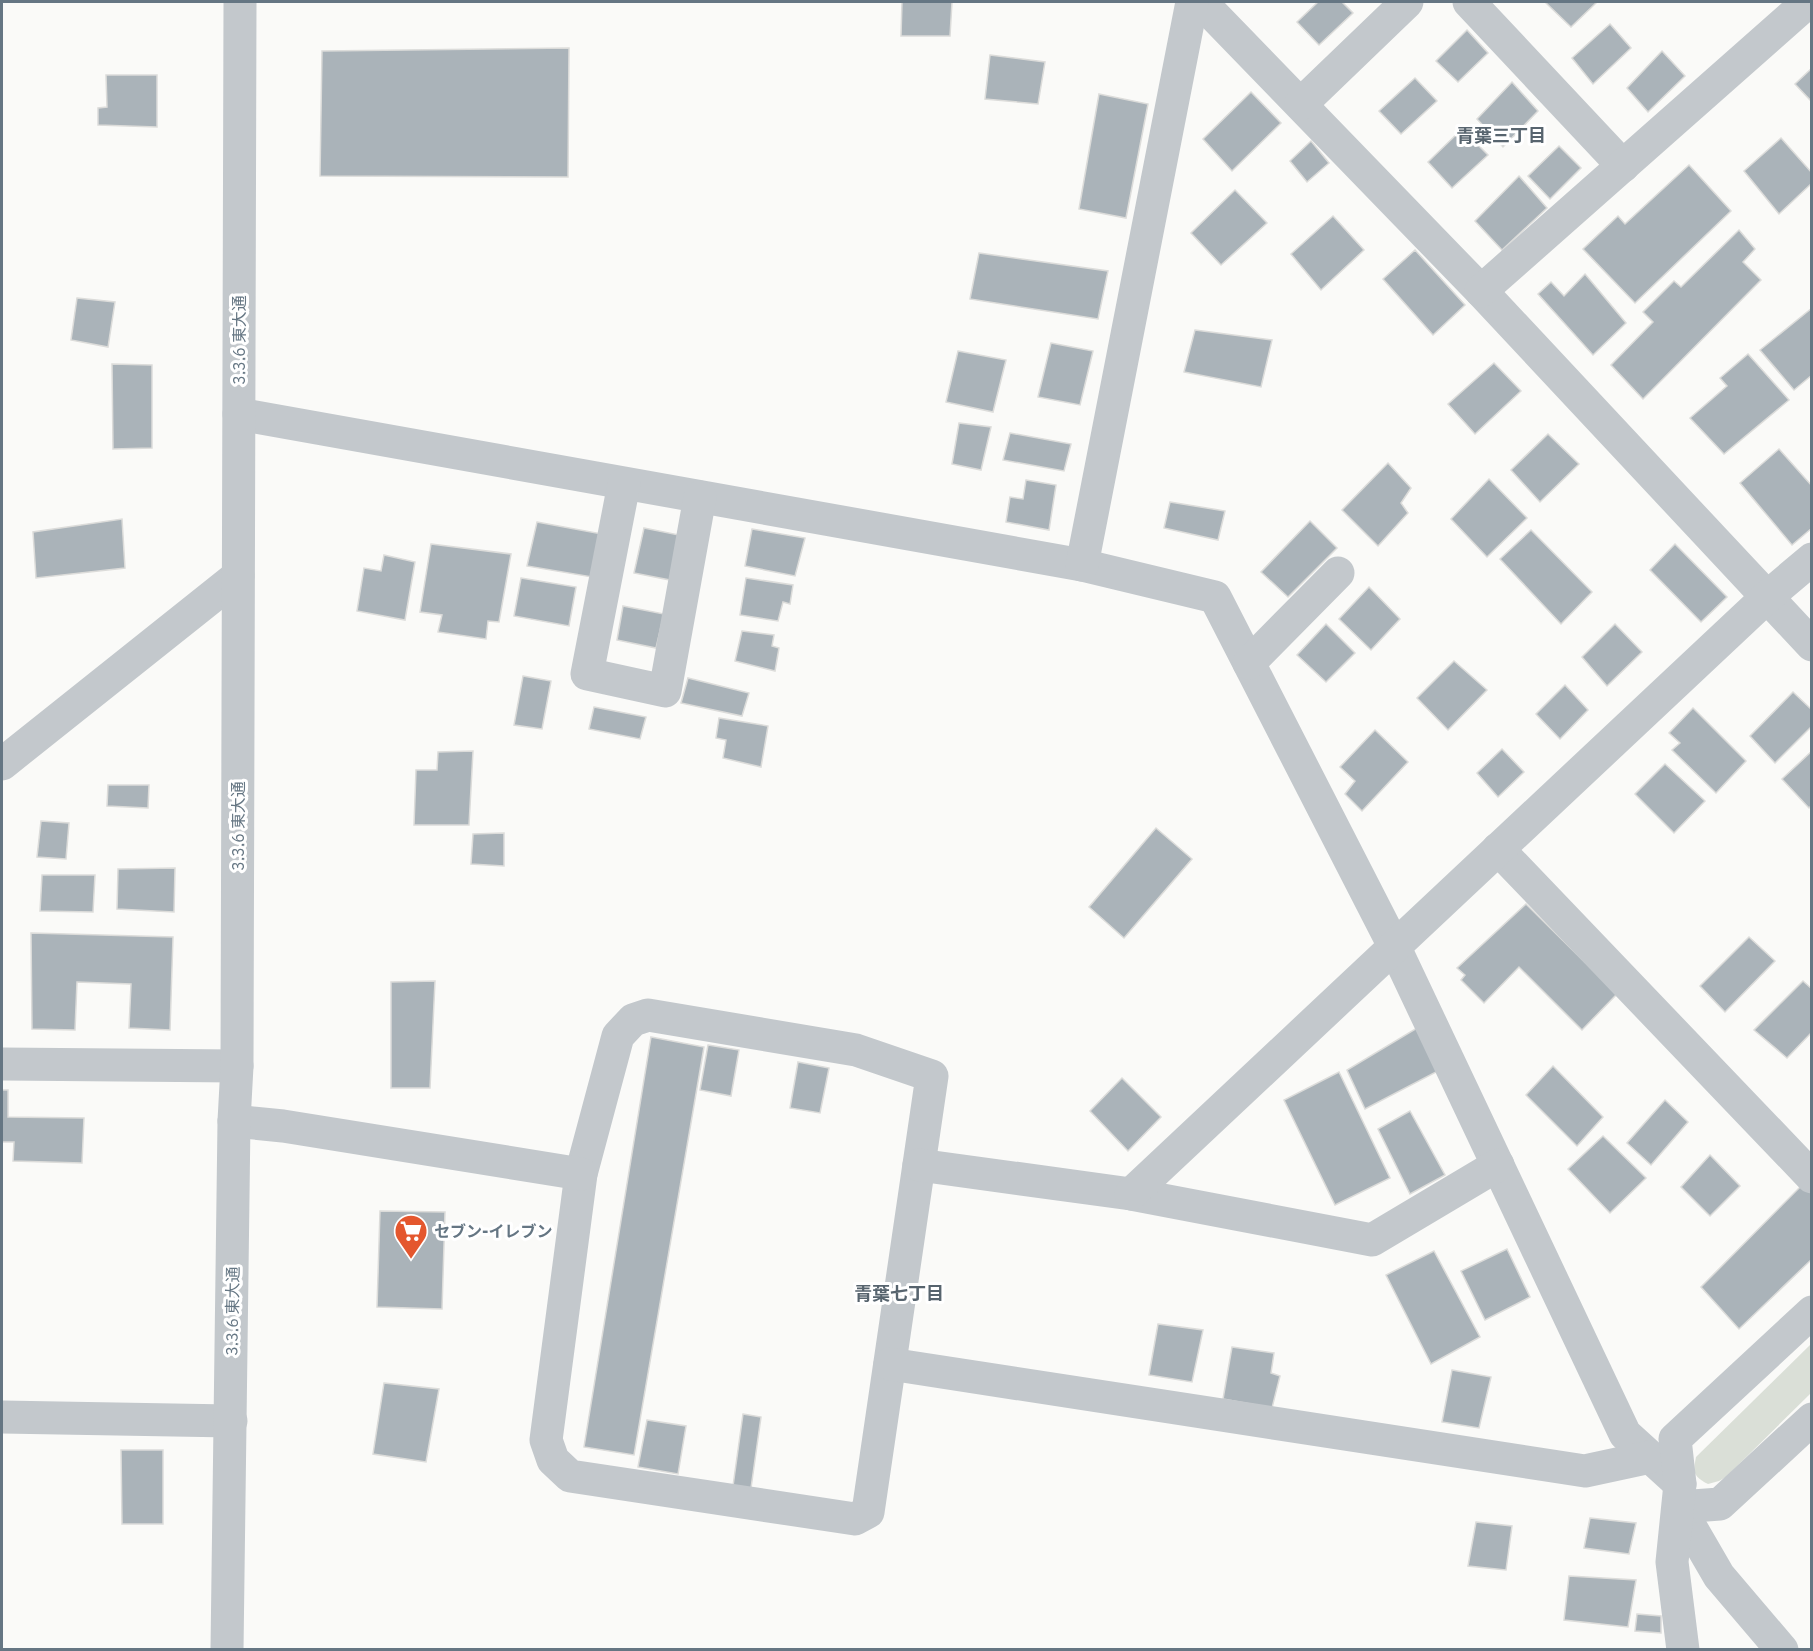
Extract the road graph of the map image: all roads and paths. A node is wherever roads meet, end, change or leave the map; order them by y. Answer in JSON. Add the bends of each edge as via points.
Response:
{"nodes":[{"id":1,"x":240,"y":2,"type":"edge"},
{"id":2,"x":1192,"y":2,"type":"edge"},
{"id":3,"x":1202,"y":2,"type":"edge"},
{"id":4,"x":1407,"y":2,"type":"edge"},
{"id":5,"x":1469,"y":2,"type":"edge"},
{"id":6,"x":1808,"y":2,"type":"edge"},
{"id":7,"x":1301,"y":104,"type":"junction"},
{"id":8,"x":1623,"y":166,"type":"junction"},
{"id":9,"x":1481,"y":291,"type":"junction"},
{"id":10,"x":239,"y":414,"type":"junction"},
{"id":11,"x":624,"y":484,"type":"junction"},
{"id":12,"x":700,"y":497,"type":"junction"},
{"id":13,"x":1812,"y":559,"type":"edge"},
{"id":14,"x":1082,"y":566,"type":"junction"},
{"id":15,"x":1338,"y":573,"type":"dead end"},
{"id":16,"x":238,"y":576,"type":"junction"},
{"id":17,"x":1767,"y":597,"type":"junction"},
{"id":18,"x":1812,"y":645,"type":"edge"},
{"id":19,"x":1249,"y":663,"type":"junction"},
{"id":20,"x":2,"y":764,"type":"edge"},
{"id":21,"x":1498,"y":849,"type":"junction"},
{"id":22,"x":1394,"y":946,"type":"junction"},
{"id":23,"x":2,"y":1064,"type":"edge"},
{"id":24,"x":237,"y":1066,"type":"junction"},
{"id":25,"x":234,"y":1121,"type":"junction"},
{"id":26,"x":919,"y":1165,"type":"junction"},
{"id":27,"x":1498,"y":1165,"type":"junction"},
{"id":28,"x":581,"y":1174,"type":"junction"},
{"id":29,"x":1812,"y":1177,"type":"edge"},
{"id":30,"x":1131,"y":1194,"type":"junction"},
{"id":31,"x":1812,"y":1312,"type":"edge"},
{"id":32,"x":890,"y":1364,"type":"junction"},
{"id":33,"x":2,"y":1417,"type":"edge"},
{"id":34,"x":1812,"y":1419,"type":"edge"},
{"id":35,"x":231,"y":1421,"type":"junction"},
{"id":36,"x":1650,"y":1456,"type":"junction"},
{"id":37,"x":1679,"y":1495,"type":"junction"},
{"id":38,"x":227,"y":1650,"type":"edge"},
{"id":39,"x":1683,"y":1650,"type":"edge"},
{"id":40,"x":1782,"y":1650,"type":"edge"}],
"edges":[{"from":1,"to":10,"type":"street","name":"3.3.6 東大通"},
{"from":2,"to":14,"type":"street"},
{"from":3,"to":7,"type":"street"},
{"from":4,"to":7,"type":"street"},
{"from":5,"to":8,"type":"street"},
{"from":6,"to":8,"type":"street"},
{"from":7,"to":9,"type":"street"},
{"from":8,"to":9,"type":"street"},
{"from":9,"to":17,"type":"street"},
{"from":10,"to":11,"type":"street"},
{"from":10,"to":16,"type":"street","name":"3.3.6 東大通"},
{"from":11,"to":12,"type":"street"},
{"from":11,"to":12,"type":"street","via":[[586,674],[665,691]]},
{"from":12,"to":14,"type":"street"},
{"from":13,"to":17,"type":"street"},
{"from":14,"to":19,"type":"street","via":[[1215,597]]},
{"from":15,"to":19,"type":"street"},
{"from":16,"to":20,"type":"street"},
{"from":16,"to":24,"type":"street","name":"3.3.6 東大通"},
{"from":17,"to":18,"type":"street"},
{"from":17,"to":21,"type":"street"},
{"from":19,"to":22,"type":"street"},
{"from":21,"to":22,"type":"street"},
{"from":21,"to":29,"type":"street"},
{"from":22,"to":27,"type":"street"},
{"from":22,"to":30,"type":"street"},
{"from":23,"to":24,"type":"street"},
{"from":24,"to":25,"type":"street","name":"3.3.6 東大通"},
{"from":25,"to":28,"type":"street"},
{"from":25,"to":35,"type":"street","name":"3.3.6 東大通"},
{"from":26,"to":28,"type":"street","via":[[932,1076],[856,1050],[648,1015],[633,1020],[618,1036]]},
{"from":26,"to":30,"type":"street"},
{"from":26,"to":32,"type":"street"},
{"from":27,"to":30,"type":"street","via":[[1372,1240]]},
{"from":27,"to":36,"type":"street","via":[[1625,1434]]},
{"from":28,"to":32,"type":"street","via":[[546,1440],[553,1460],[570,1476],[855,1519],[868,1512]]},
{"from":31,"to":37,"type":"street","via":[[1675,1439]]},
{"from":32,"to":36,"type":"street","via":[[1585,1471]]},
{"from":33,"to":35,"type":"street"},
{"from":34,"to":37,"type":"street","via":[[1720,1504]]},
{"from":35,"to":38,"type":"street","name":"3.3.6 東大通"},
{"from":36,"to":37,"type":"street"},
{"from":37,"to":39,"type":"street","via":[[1672,1562]]},
{"from":37,"to":40,"type":"street","via":[[1719,1576]]}]}
